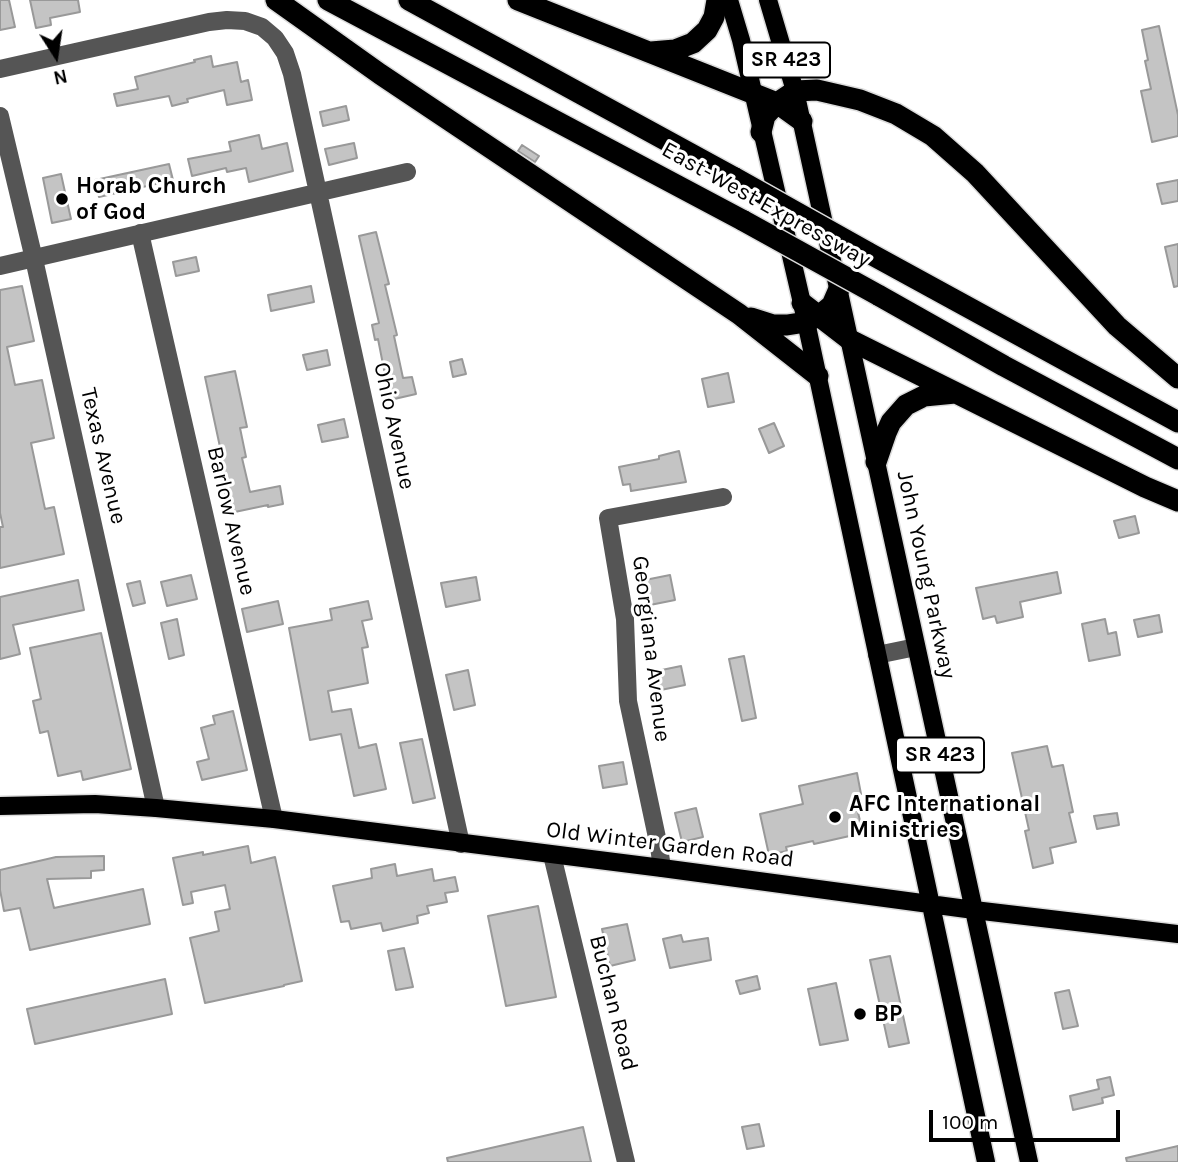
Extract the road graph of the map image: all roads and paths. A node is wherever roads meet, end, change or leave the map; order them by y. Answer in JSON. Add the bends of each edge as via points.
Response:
{"nodes":[{"id":1,"x":276,"y":0,"type":"edge"},
{"id":2,"x":328,"y":0,"type":"edge"},
{"id":3,"x":409,"y":0,"type":"edge"},
{"id":4,"x":518,"y":0,"type":"edge"},
{"id":5,"x":717,"y":0,"type":"edge"},
{"id":6,"x":729,"y":0,"type":"edge"},
{"id":7,"x":768,"y":0,"type":"edge"},
{"id":8,"x":649,"y":52,"type":"junction"},
{"id":9,"x":0,"y":69,"type":"edge"},
{"id":10,"x":795,"y":91,"type":"junction"},
{"id":11,"x":754,"y":94,"type":"junction"},
{"id":12,"x":777,"y":103,"type":"junction"},
{"id":13,"x":0,"y":116,"type":"edge"},
{"id":14,"x":802,"y":121,"type":"junction"},
{"id":15,"x":761,"y":132,"type":"junction"},
{"id":16,"x":407,"y":172,"type":"dead end"},
{"id":17,"x":317,"y":192,"type":"junction"},
{"id":18,"x":140,"y":233,"type":"junction"},
{"id":19,"x":34,"y":259,"type":"junction"},
{"id":20,"x":0,"y":266,"type":"edge"},
{"id":21,"x":839,"y":289,"type":"junction"},
{"id":22,"x":810,"y":313,"type":"junction"},
{"id":23,"x":739,"y":314,"type":"junction"},
{"id":24,"x":850,"y":340,"type":"junction"},
{"id":25,"x":818,"y":376,"type":"junction"},
{"id":26,"x":1178,"y":378,"type":"edge"},
{"id":27,"x":957,"y":393,"type":"junction"},
{"id":28,"x":1178,"y":422,"type":"edge"},
{"id":29,"x":1178,"y":458,"type":"edge"},
{"id":30,"x":876,"y":462,"type":"junction"},
{"id":31,"x":723,"y":497,"type":"dead end"},
{"id":32,"x":1178,"y":501,"type":"edge"},
{"id":33,"x":916,"y":647,"type":"junction"},
{"id":34,"x":877,"y":655,"type":"junction"},
{"id":35,"x":0,"y":806,"type":"edge"},
{"id":36,"x":156,"y":808,"type":"junction"},
{"id":37,"x":274,"y":819,"type":"junction"},
{"id":38,"x":461,"y":844,"type":"junction"},
{"id":39,"x":552,"y":855,"type":"junction"},
{"id":40,"x":662,"y":868,"type":"junction"},
{"id":41,"x":930,"y":904,"type":"junction"},
{"id":42,"x":974,"y":910,"type":"junction"},
{"id":43,"x":1178,"y":934,"type":"edge"},
{"id":44,"x":626,"y":1162,"type":"edge"},
{"id":45,"x":986,"y":1162,"type":"edge"},
{"id":46,"x":1029,"y":1162,"type":"edge"}],
"edges":[{"from":1,"to":23,"type":"highway"},
{"from":2,"to":29,"type":"highway","name":"East-West Expressway","bridge":true},
{"from":3,"to":28,"type":"highway","name":"East-West Expressway","bridge":true},
{"from":4,"to":8,"type":"highway"},
{"from":5,"to":8,"type":"highway","via":[[707,30],[693,43]]},
{"from":6,"to":11,"type":"main road","number":"SR 423"},
{"from":7,"to":10,"type":"main road","name":"John Young Parkway","number":"SR 423"},
{"from":8,"to":11,"type":"highway"},
{"from":9,"to":17,"type":"street","name":"Ohio Avenue","via":[[209,22],[245,21],[262,27],[285,53]]},
{"from":10,"to":12,"type":"highway"},
{"from":10,"to":14,"type":"main road","name":"John Young Parkway","number":"SR 423"},
{"from":10,"to":26,"type":"highway","via":[[817,90],[860,100],[933,136],[975,173],[1117,327]]},
{"from":11,"to":12,"type":"highway"},
{"from":11,"to":15,"type":"main road","number":"SR 423"},
{"from":12,"to":14,"type":"highway"},
{"from":12,"to":15,"type":"highway","via":[[765,116]]},
{"from":13,"to":19,"type":"street","name":"Texas Avenue"},
{"from":14,"to":21,"type":"main road","name":"John Young Parkway","number":"SR 423"},
{"from":15,"to":22,"type":"main road","number":"SR 423"},
{"from":16,"to":17,"type":"street"},
{"from":17,"to":18,"type":"street"},
{"from":17,"to":38,"type":"street","name":"Ohio Avenue"},
{"from":18,"to":19,"type":"street"},
{"from":18,"to":37,"type":"street","name":"Barlow Avenue"},
{"from":19,"to":20,"type":"street"},
{"from":19,"to":36,"type":"street","name":"Texas Avenue"},
{"from":21,"to":22,"type":"highway","via":[[832,305]]},
{"from":21,"to":24,"type":"main road","name":"John Young Parkway","number":"SR 423"},
{"from":22,"to":23,"type":"highway","via":[[787,325]]},
{"from":22,"to":24,"type":"highway"},
{"from":22,"to":25,"type":"main road","number":"SR 423"},
{"from":23,"to":25,"type":"highway"},
{"from":24,"to":27,"type":"highway"},
{"from":24,"to":30,"type":"main road","name":"John Young Parkway","number":"SR 423"},
{"from":25,"to":34,"type":"main road","number":"SR 423"},
{"from":27,"to":30,"type":"highway","via":[[924,396],[906,405],[891,422]]},
{"from":27,"to":32,"type":"highway"},
{"from":30,"to":33,"type":"main road","name":"John Young Parkway","number":"SR 423"},
{"from":31,"to":40,"type":"street","name":"Georgiana Avenue","via":[[608,518],[625,619],[628,701]]},
{"from":33,"to":34,"type":"street"},
{"from":33,"to":42,"type":"main road","name":"John Young Parkway","number":"SR 423"},
{"from":34,"to":41,"type":"main road","number":"SR 423"},
{"from":35,"to":36,"type":"main road","name":"Old Winter Garden Road"},
{"from":36,"to":37,"type":"main road","name":"Old Winter Garden Road"},
{"from":37,"to":38,"type":"main road","name":"Old Winter Garden Road"},
{"from":38,"to":39,"type":"main road","name":"Old Winter Garden Road"},
{"from":39,"to":40,"type":"main road","name":"Old Winter Garden Road"},
{"from":39,"to":44,"type":"street","name":"Buchan Road"},
{"from":40,"to":41,"type":"main road","name":"Old Winter Garden Road"},
{"from":41,"to":42,"type":"main road","name":"Old Winter Garden Road"},
{"from":41,"to":45,"type":"main road","number":"SR 423"},
{"from":42,"to":43,"type":"main road","name":"Old Winter Garden Road"},
{"from":42,"to":46,"type":"main road","name":"John Young Parkway","number":"SR 423"}]}
